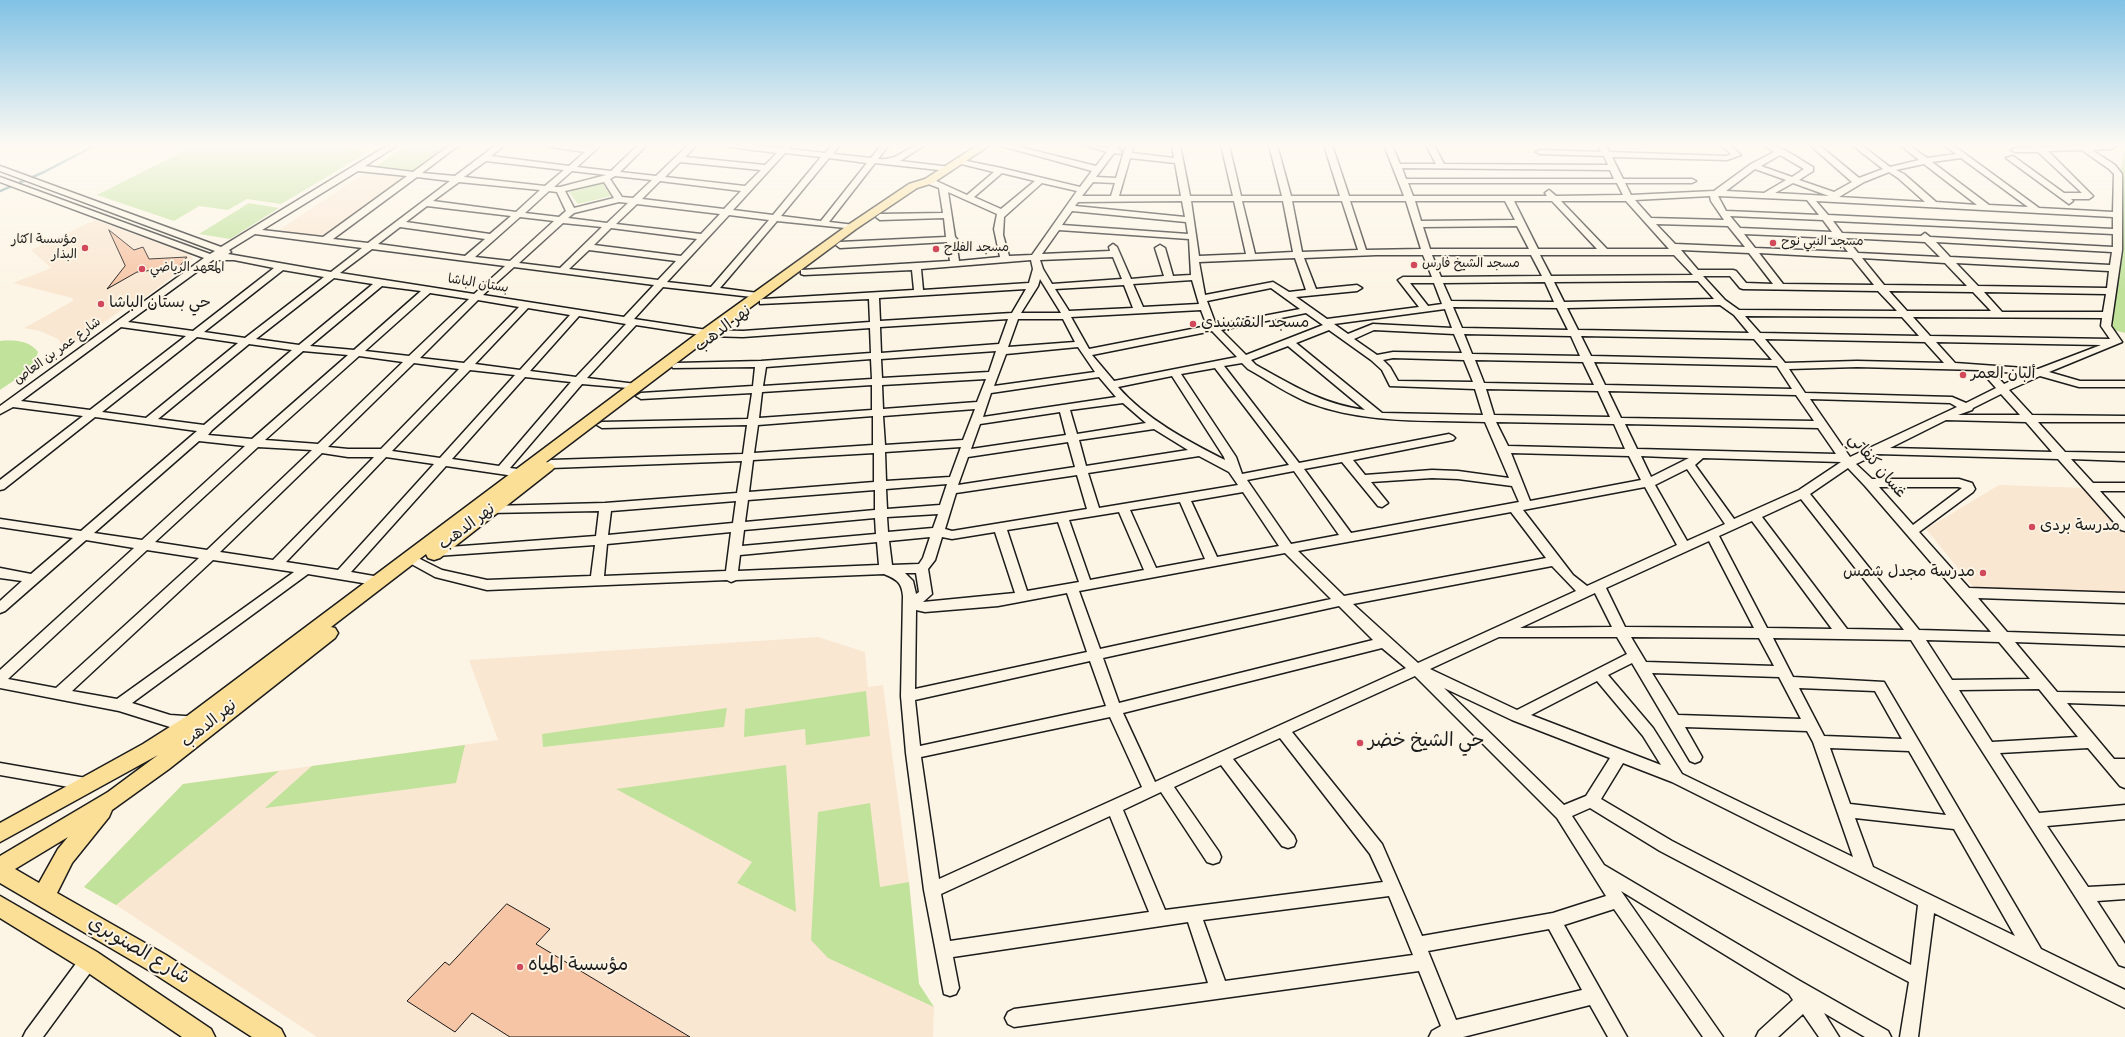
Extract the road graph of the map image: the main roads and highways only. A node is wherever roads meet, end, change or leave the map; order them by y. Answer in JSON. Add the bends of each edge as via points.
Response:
{"nodes":[{"id":1,"x":902,"y":193,"type":"edge"},
{"id":2,"x":916,"y":193,"type":"edge"},
{"id":3,"x":760,"y":299,"type":"junction"},
{"id":4,"x":713,"y":333,"type":"junction"},
{"id":5,"x":639,"y":392,"type":"junction"},
{"id":6,"x":415,"y":561,"type":"junction"},
{"id":7,"x":115,"y":798,"type":"junction"},
{"id":8,"x":0,"y":833,"type":"edge"},
{"id":9,"x":0,"y":867,"type":"edge"},
{"id":10,"x":0,"y":872,"type":"edge"},
{"id":11,"x":44,"y":896,"type":"junction"},
{"id":12,"x":0,"y":906,"type":"edge"},
{"id":13,"x":203,"y":1037,"type":"edge"},
{"id":14,"x":273,"y":1037,"type":"edge"}],
"edges":[{"from":1,"to":3,"type":"main road","name":"نهر الدهب","via":[[852,228]]},
{"from":2,"to":3,"type":"main road","name":"نهر الدهب","via":[[804,272]]},
{"from":3,"to":4,"type":"main road","name":"نهر الدهب"},
{"from":4,"to":5,"type":"main road","name":"نهر الدهب"},
{"from":4,"to":5,"type":"main road","name":"نهر الدهب","via":[[677,366]]},
{"from":5,"to":6,"type":"main road","name":"نهر الدهب","via":[[521,473]]},
{"from":5,"to":6,"type":"main road","name":"نهر الدهب","via":[[602,425],[492,510],[436,552]]},
{"from":6,"to":7,"type":"main road","name":"نهر الدهب","via":[[162,764]]},
{"from":6,"to":8,"type":"main road","name":"نهر الدهب","via":[[381,581],[150,750]]},
{"from":7,"to":9,"type":"main road","name":"نهر الدهب"},
{"from":7,"to":11,"type":"main road","via":[[68,851]]},
{"from":10,"to":11,"type":"main road","name":"شارع الصنوبري"},
{"from":11,"to":14,"type":"main road","name":"شارع الصنوبري","via":[[158,963]]},
{"from":12,"to":13,"type":"main road","name":"شارع الصنوبري","via":[[89,960]]}]}
